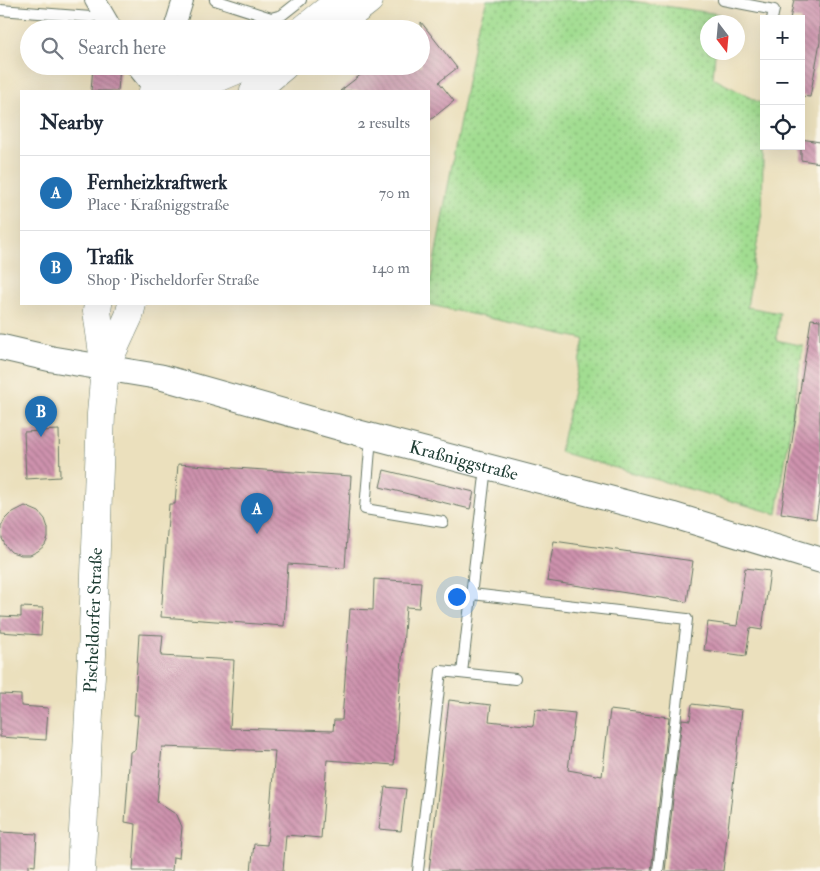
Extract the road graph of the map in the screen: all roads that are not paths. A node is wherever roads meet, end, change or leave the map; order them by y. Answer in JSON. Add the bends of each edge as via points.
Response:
{"nodes":[{"id":1,"x":183,"y":0,"type":"edge"},
{"id":2,"x":215,"y":0,"type":"edge"},
{"id":3,"x":301,"y":0,"type":"edge"},
{"id":4,"x":340,"y":0,"type":"edge"},
{"id":5,"x":369,"y":0,"type":"edge"},
{"id":6,"x":723,"y":0,"type":"edge"},
{"id":7,"x":0,"y":10,"type":"edge"},
{"id":8,"x":103,"y":14,"type":"edge"},
{"id":9,"x":773,"y":15,"type":"edge"},
{"id":10,"x":177,"y":20,"type":"edge"},
{"id":11,"x":315,"y":20,"type":"edge"},
{"id":12,"x":343,"y":20,"type":"edge"},
{"id":13,"x":225,"y":75,"type":"edge"},
{"id":14,"x":273,"y":75,"type":"edge"},
{"id":15,"x":156,"y":82,"type":"edge"},
{"id":16,"x":255,"y":90,"type":"edge"},
{"id":17,"x":98,"y":305,"type":"edge"},
{"id":18,"x":130,"y":310,"type":"edge"},
{"id":19,"x":0,"y":347,"type":"edge"},
{"id":20,"x":105,"y":368,"type":"junction"},
{"id":21,"x":371,"y":436,"type":"junction"},
{"id":22,"x":486,"y":466,"type":"junction"},
{"id":23,"x":443,"y":522,"type":"dead end"},
{"id":24,"x":820,"y":560,"type":"edge"},
{"id":25,"x":472,"y":594,"type":"junction"},
{"id":26,"x":462,"y":673,"type":"junction"},
{"id":27,"x":515,"y":679,"type":"dead end"},
{"id":28,"x":81,"y":871,"type":"edge"},
{"id":29,"x":418,"y":871,"type":"edge"},
{"id":30,"x":658,"y":871,"type":"edge"}],
"edges":[{"from":1,"to":10,"type":"street"},
{"from":2,"to":3,"type":"lane","via":[[271,18],[282,15]]},
{"from":4,"to":11,"type":"main road"},
{"from":5,"to":12,"type":"main road"},
{"from":6,"to":9,"type":"lane","via":[[774,10]]},
{"from":7,"to":8,"type":"lane","via":[[91,18]]},
{"from":13,"to":15,"type":"main road","via":[[208,82]]},
{"from":14,"to":16,"type":"main road"},
{"from":17,"to":20,"type":"main road","name":"Pischeldorfer Straße"},
{"from":18,"to":20,"type":"main road","name":"Pischeldorfer Straße"},
{"from":19,"to":20,"type":"street","name":"Kraßniggstraße"},
{"from":20,"to":21,"type":"street","name":"Kraßniggstraße","via":[[161,377]]},
{"from":20,"to":28,"type":"main road","name":"Pischeldorfer Straße"},
{"from":21,"to":22,"type":"street","name":"Kraßniggstraße"},
{"from":21,"to":23,"type":"lane","via":[[365,509]]},
{"from":22,"to":24,"type":"street","name":"Kraßniggstraße"},
{"from":22,"to":25,"type":"lane"},
{"from":25,"to":26,"type":"lane"},
{"from":25,"to":30,"type":"lane","via":[[687,619]]},
{"from":26,"to":27,"type":"lane"},
{"from":26,"to":29,"type":"lane","via":[[441,671]]}]}
